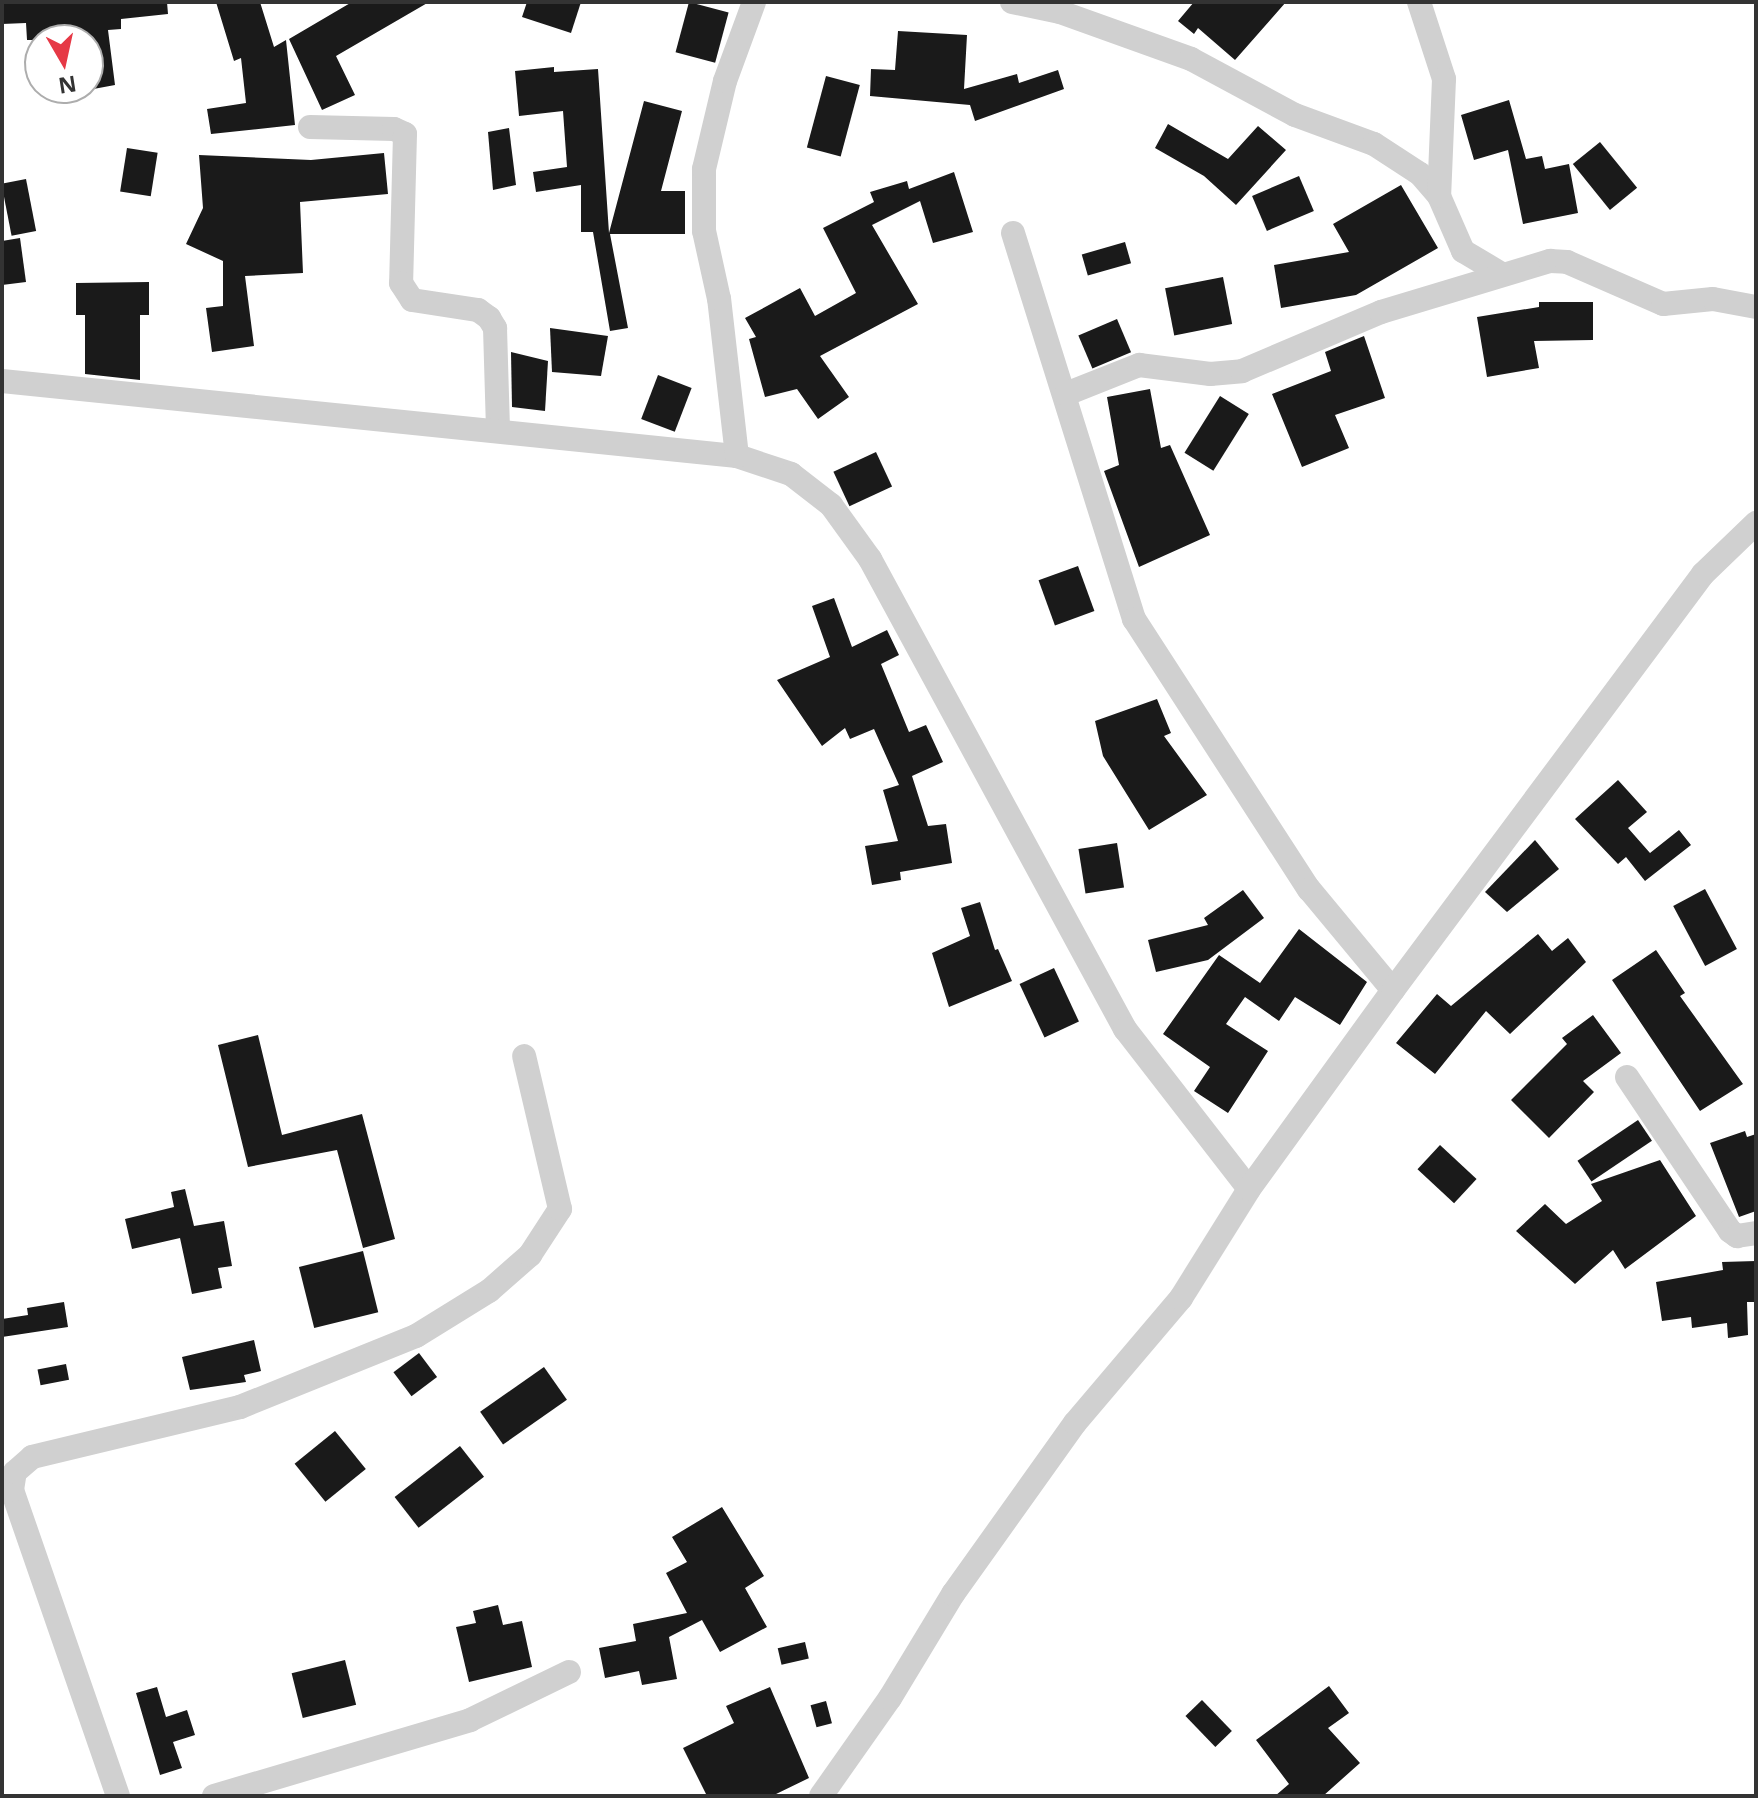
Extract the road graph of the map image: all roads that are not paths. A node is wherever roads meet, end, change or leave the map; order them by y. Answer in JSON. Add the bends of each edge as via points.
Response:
{"nodes":[{"id":1,"x":754,"y":2,"type":"edge"},
{"id":2,"x":1012,"y":2,"type":"edge"},
{"id":3,"x":1419,"y":2,"type":"edge"},
{"id":4,"x":1064,"y":7,"type":"edge"},
{"id":5,"x":310,"y":127,"type":"dead end"},
{"id":6,"x":1439,"y":196,"type":"junction"},
{"id":7,"x":1013,"y":233,"type":"dead end"},
{"id":8,"x":1500,"y":273,"type":"junction"},
{"id":9,"x":1756,"y":307,"type":"edge"},
{"id":10,"x":2,"y":381,"type":"edge"},
{"id":11,"x":1066,"y":394,"type":"junction"},
{"id":12,"x":498,"y":431,"type":"junction"},
{"id":13,"x":737,"y":456,"type":"junction"},
{"id":14,"x":1756,"y":523,"type":"edge"},
{"id":15,"x":1393,"y":990,"type":"junction"},
{"id":16,"x":524,"y":1056,"type":"dead end"},
{"id":17,"x":1627,"y":1077,"type":"dead end"},
{"id":18,"x":1249,"y":1189,"type":"junction"},
{"id":19,"x":1756,"y":1233,"type":"edge"},
{"id":20,"x":569,"y":1672,"type":"dead end"},
{"id":21,"x":118,"y":1796,"type":"edge"},
{"id":22,"x":214,"y":1796,"type":"edge"},
{"id":23,"x":821,"y":1796,"type":"edge"}],
"edges":[{"from":1,"to":13,"type":"street","via":[[725,81],[704,169],[704,231],[719,299]]},
{"from":2,"to":4,"type":"street"},
{"from":3,"to":6,"type":"street","via":[[1444,79]]},
{"from":4,"to":6,"type":"street","via":[[1191,59],[1295,115],[1374,144],[1420,174]]},
{"from":5,"to":12,"type":"street","via":[[394,129],[405,134],[401,283],[412,300],[478,310],[489,318],[495,328]]},
{"from":6,"to":8,"type":"street","via":[[1463,251]]},
{"from":7,"to":11,"type":"street"},
{"from":8,"to":9,"type":"street","via":[[1567,262],[1663,304],[1713,299]]},
{"from":8,"to":11,"type":"street","via":[[1381,312],[1242,371],[1210,374],[1139,365]]},
{"from":10,"to":12,"type":"street"},
{"from":11,"to":15,"type":"street","via":[[1078,449],[1134,619],[1309,889]]},
{"from":12,"to":13,"type":"street"},
{"from":13,"to":18,"type":"street","via":[[801,482],[831,505],[870,559],[1125,1029]]},
{"from":14,"to":15,"type":"street","via":[[1703,574]]},
{"from":15,"to":18,"type":"street"},
{"from":16,"to":21,"type":"street","via":[[560,1209],[530,1255],[489,1291],[416,1336],[240,1407],[32,1457],[15,1472],[12,1490]]},
{"from":17,"to":19,"type":"street","via":[[1730,1231],[1737,1236]]},
{"from":18,"to":23,"type":"street","via":[[1181,1298],[1075,1423],[953,1594],[890,1698]]},
{"from":20,"to":22,"type":"street","via":[[470,1720]]}]}
